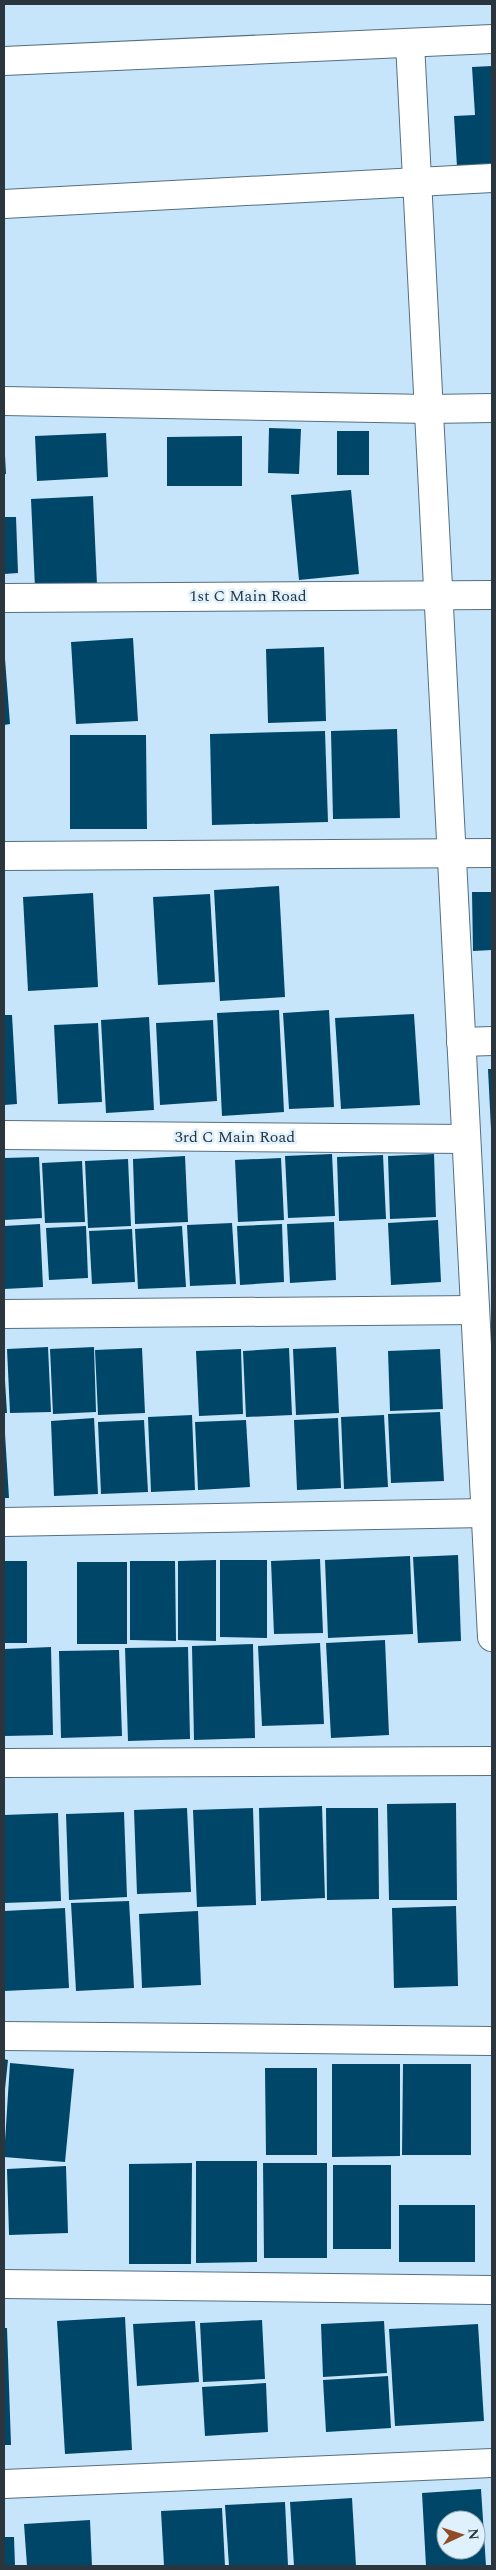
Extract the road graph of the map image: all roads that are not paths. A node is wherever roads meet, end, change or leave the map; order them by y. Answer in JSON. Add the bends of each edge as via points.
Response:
{"nodes":[{"id":1,"x":492,"y":39,"type":"edge"},
{"id":2,"x":410,"y":43,"type":"junction"},
{"id":3,"x":4,"y":61,"type":"edge"},
{"id":4,"x":492,"y":178,"type":"edge"},
{"id":5,"x":417,"y":182,"type":"junction"},
{"id":6,"x":4,"y":204,"type":"edge"},
{"id":7,"x":4,"y":401,"type":"edge"},
{"id":8,"x":492,"y":408,"type":"edge"},
{"id":9,"x":429,"y":409,"type":"junction"},
{"id":10,"x":492,"y":595,"type":"edge"},
{"id":11,"x":438,"y":596,"type":"junction"},
{"id":12,"x":4,"y":598,"type":"edge"},
{"id":13,"x":452,"y":852,"type":"junction"},
{"id":14,"x":492,"y":853,"type":"edge"},
{"id":15,"x":4,"y":856,"type":"edge"},
{"id":16,"x":492,"y":1041,"type":"edge"},
{"id":17,"x":461,"y":1042,"type":"junction"},
{"id":18,"x":4,"y":1135,"type":"edge"},
{"id":19,"x":466,"y":1139,"type":"junction"},
{"id":20,"x":482,"y":1228,"type":"edge"},
{"id":21,"x":476,"y":1310,"type":"junction"},
{"id":22,"x":4,"y":1314,"type":"edge"},
{"id":23,"x":486,"y":1405,"type":"edge"},
{"id":24,"x":486,"y":1513,"type":"junction"},
{"id":25,"x":4,"y":1522,"type":"edge"},
{"id":26,"x":491,"y":1597,"type":"edge"},
{"id":27,"x":492,"y":1637,"type":"edge"},
{"id":28,"x":492,"y":1761,"type":"edge"},
{"id":29,"x":4,"y":1763,"type":"edge"},
{"id":30,"x":4,"y":2036,"type":"edge"},
{"id":31,"x":492,"y":2041,"type":"edge"},
{"id":32,"x":4,"y":2284,"type":"edge"},
{"id":33,"x":492,"y":2290,"type":"edge"},
{"id":34,"x":492,"y":2463,"type":"edge"},
{"id":35,"x":4,"y":2484,"type":"edge"}],
"edges":[{"from":1,"to":2,"type":"street"},
{"from":2,"to":3,"type":"street"},
{"from":2,"to":5,"type":"street"},
{"from":4,"to":5,"type":"street"},
{"from":5,"to":6,"type":"street"},
{"from":5,"to":9,"type":"street"},
{"from":7,"to":9,"type":"street"},
{"from":8,"to":9,"type":"street"},
{"from":9,"to":11,"type":"street"},
{"from":10,"to":11,"type":"street","name":"1st C Main Road"},
{"from":11,"to":12,"type":"street","name":"1st C Main Road"},
{"from":11,"to":13,"type":"street"},
{"from":13,"to":14,"type":"street"},
{"from":13,"to":15,"type":"street"},
{"from":13,"to":17,"type":"street"},
{"from":16,"to":17,"type":"street"},
{"from":17,"to":19,"type":"street"},
{"from":18,"to":19,"type":"street","name":"3rd C Main Road"},
{"from":19,"to":20,"type":"street"},
{"from":20,"to":21,"type":"street"},
{"from":21,"to":22,"type":"street"},
{"from":21,"to":23,"type":"street"},
{"from":23,"to":24,"type":"street"},
{"from":24,"to":25,"type":"street"},
{"from":24,"to":26,"type":"street"},
{"from":26,"to":27,"type":"street"},
{"from":28,"to":29,"type":"street"},
{"from":30,"to":31,"type":"street"},
{"from":32,"to":33,"type":"street"},
{"from":34,"to":35,"type":"street"}]}
